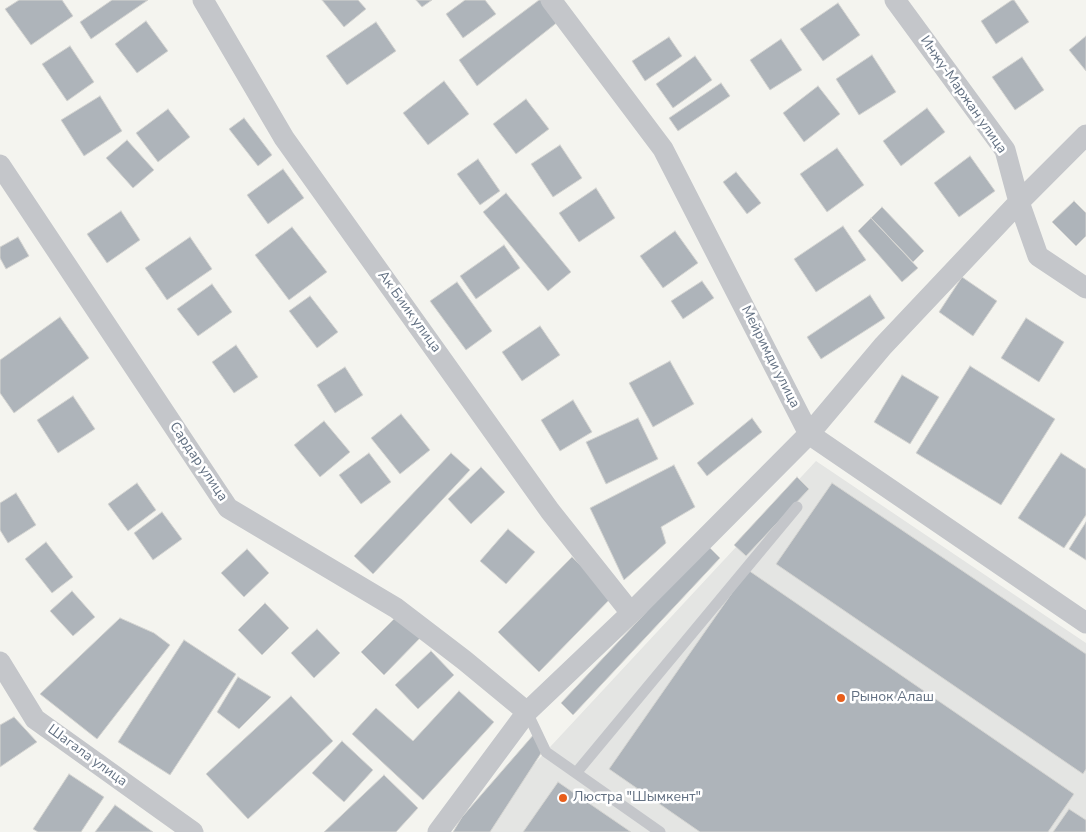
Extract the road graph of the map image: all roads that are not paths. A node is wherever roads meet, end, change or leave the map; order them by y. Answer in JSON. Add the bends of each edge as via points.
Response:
{"nodes":[{"id":1,"x":203,"y":0,"type":"edge"},
{"id":2,"x":551,"y":0,"type":"edge"},
{"id":3,"x":896,"y":0,"type":"edge"},
{"id":4,"x":1086,"y":135,"type":"edge"},
{"id":5,"x":0,"y":165,"type":"edge"},
{"id":6,"x":1019,"y":202,"type":"junction"},
{"id":7,"x":1086,"y":288,"type":"edge"},
{"id":8,"x":810,"y":434,"type":"junction"},
{"id":9,"x":797,"y":507,"type":"dead end"},
{"id":10,"x":631,"y":613,"type":"junction"},
{"id":11,"x":1086,"y":622,"type":"edge"},
{"id":12,"x":0,"y":662,"type":"edge"},
{"id":13,"x":526,"y":712,"type":"junction"},
{"id":14,"x":576,"y":773,"type":"junction"},
{"id":15,"x":193,"y":832,"type":"edge"},
{"id":16,"x":438,"y":832,"type":"edge"},
{"id":17,"x":660,"y":832,"type":"edge"}],
"edges":[{"from":1,"to":10,"type":"street","name":"Ак Биик улица","via":[[284,138],[550,511]]},
{"from":2,"to":8,"type":"street","name":"Мейримди улица","via":[[663,149]]},
{"from":3,"to":6,"type":"street","name":"Инжу-Маржан улица","via":[[1005,150]]},
{"from":4,"to":6,"type":"street"},
{"from":5,"to":13,"type":"street","name":"Сардар улица","via":[[228,508],[396,608]]},
{"from":6,"to":7,"type":"street","name":"Инжу-Маржан улица","via":[[1038,256]]},
{"from":6,"to":8,"type":"street","via":[[883,346]]},
{"from":8,"to":10,"type":"street"},
{"from":8,"to":11,"type":"street","name":"Мейримди улица"},
{"from":9,"to":14,"type":"lane"},
{"from":10,"to":13,"type":"street"},
{"from":12,"to":15,"type":"street","name":"Шагала улица","via":[[35,719]]},
{"from":13,"to":14,"type":"lane","via":[[546,752]]},
{"from":13,"to":16,"type":"street"},
{"from":14,"to":17,"type":"lane"}]}
